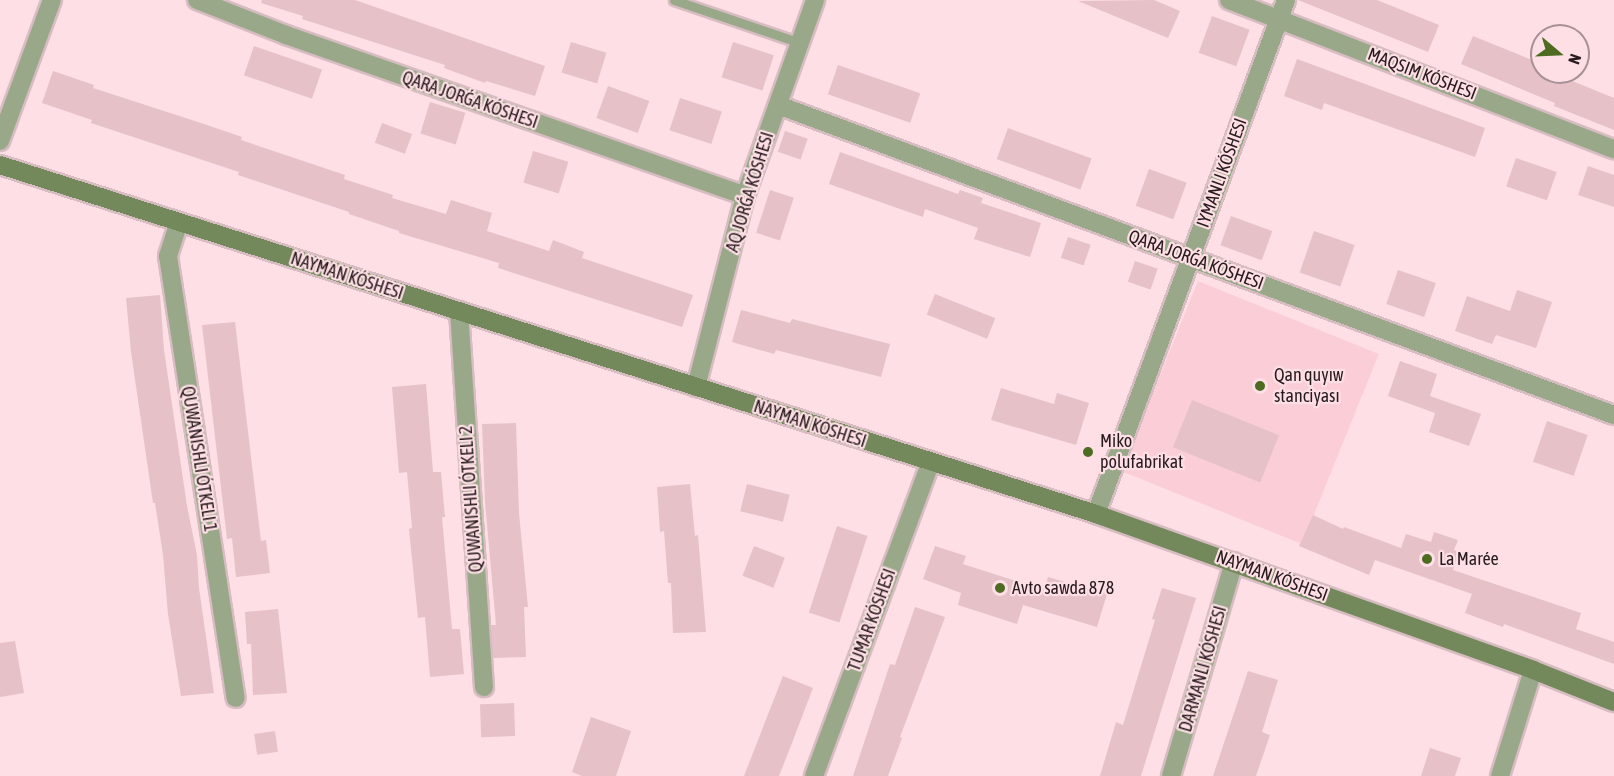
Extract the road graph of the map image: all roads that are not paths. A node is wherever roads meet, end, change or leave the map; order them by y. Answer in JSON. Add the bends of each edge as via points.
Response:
{"nodes":[{"id":1,"x":52,"y":0,"type":"edge"},
{"id":2,"x":197,"y":0,"type":"edge"},
{"id":3,"x":674,"y":0,"type":"edge"},
{"id":4,"x":815,"y":0,"type":"edge"},
{"id":5,"x":1229,"y":0,"type":"edge"},
{"id":6,"x":1286,"y":0,"type":"edge"},
{"id":7,"x":1278,"y":19,"type":"junction"},
{"id":8,"x":800,"y":43,"type":"junction"},
{"id":9,"x":778,"y":105,"type":"junction"},
{"id":10,"x":0,"y":141,"type":"edge"},
{"id":11,"x":1614,"y":149,"type":"edge"},
{"id":12,"x":0,"y":165,"type":"edge"},
{"id":13,"x":745,"y":196,"type":"junction"},
{"id":14,"x":180,"y":222,"type":"junction"},
{"id":15,"x":1190,"y":258,"type":"junction"},
{"id":16,"x":459,"y":311,"type":"junction"},
{"id":17,"x":696,"y":387,"type":"junction"},
{"id":18,"x":1614,"y":415,"type":"edge"},
{"id":19,"x":930,"y":464,"type":"junction"},
{"id":20,"x":1096,"y":514,"type":"junction"},
{"id":21,"x":1234,"y":562,"type":"junction"},
{"id":22,"x":1533,"y":670,"type":"junction"},
{"id":23,"x":484,"y":687,"type":"dead end"},
{"id":24,"x":236,"y":698,"type":"dead end"},
{"id":25,"x":1614,"y":702,"type":"edge"},
{"id":26,"x":814,"y":776,"type":"edge"},
{"id":27,"x":1172,"y":776,"type":"edge"},
{"id":28,"x":1500,"y":776,"type":"edge"}],
"edges":[{"from":1,"to":10,"type":"street"},
{"from":2,"to":13,"type":"street","name":"QARA JORǴA KÓSHESI","via":[[286,36]]},
{"from":3,"to":8,"type":"lane"},
{"from":4,"to":8,"type":"street","name":"AQ JORǴA KÓSHESI"},
{"from":5,"to":7,"type":"street"},
{"from":6,"to":7,"type":"street"},
{"from":7,"to":11,"type":"street"},
{"from":7,"to":15,"type":"street"},
{"from":8,"to":9,"type":"street","name":"AQ JORǴA KÓSHESI"},
{"from":9,"to":13,"type":"street","name":"AQ JORǴA KÓSHESI"},
{"from":9,"to":15,"type":"street","name":"QARA JORǴA KÓSHESI"},
{"from":12,"to":14,"type":"main road","name":"NAYMAN KÓSHESI"},
{"from":13,"to":17,"type":"street","name":"AQ JORǴA KÓSHESI"},
{"from":14,"to":16,"type":"main road","name":"NAYMAN KÓSHESI"},
{"from":14,"to":24,"type":"street","via":[[168,255]]},
{"from":15,"to":18,"type":"street","name":"QARA JORǴA KÓSHESI"},
{"from":15,"to":20,"type":"street"},
{"from":16,"to":17,"type":"main road","name":"NAYMAN KÓSHESI"},
{"from":16,"to":23,"type":"street"},
{"from":17,"to":19,"type":"main road","name":"NAYMAN KÓSHESI"},
{"from":19,"to":20,"type":"main road","name":"NAYMAN KÓSHESI"},
{"from":19,"to":26,"type":"street","name":"TUMAR KÓSHESI"},
{"from":20,"to":21,"type":"main road","name":"NAYMAN KÓSHESI"},
{"from":21,"to":22,"type":"main road","name":"NAYMAN KÓSHESI"},
{"from":21,"to":27,"type":"street"},
{"from":22,"to":25,"type":"main road","name":"NAYMAN KÓSHESI"},
{"from":22,"to":28,"type":"street"}]}
